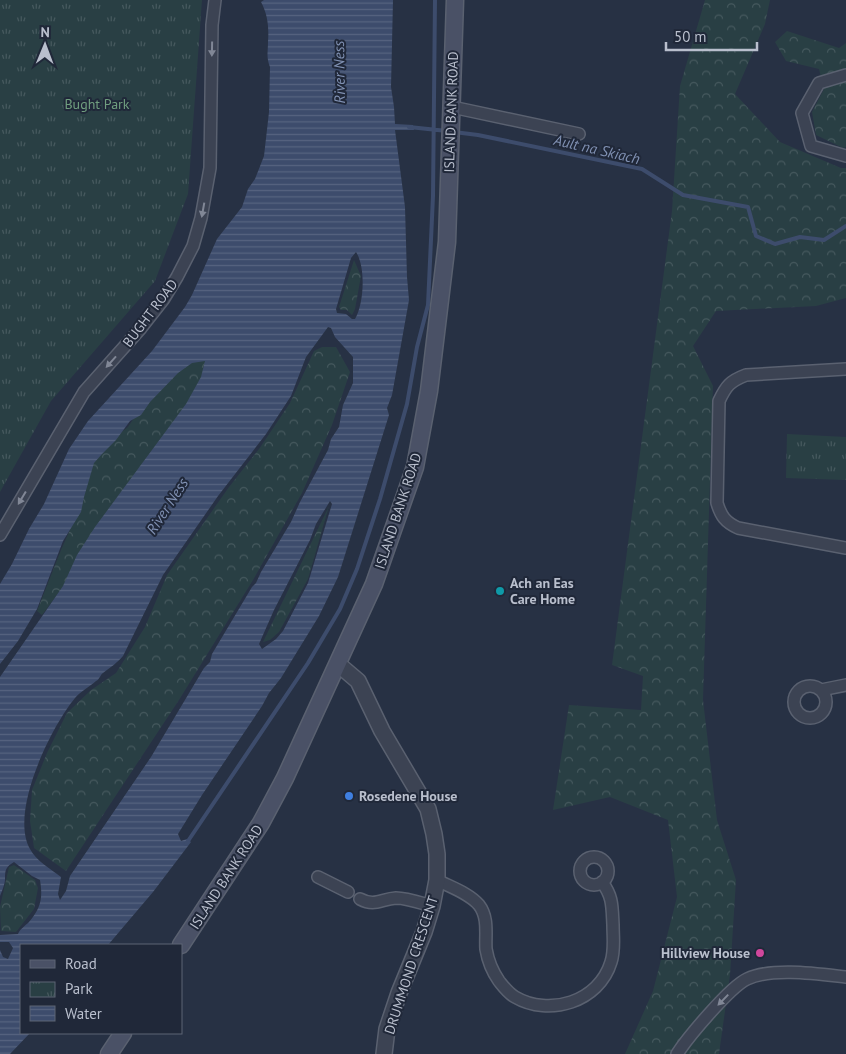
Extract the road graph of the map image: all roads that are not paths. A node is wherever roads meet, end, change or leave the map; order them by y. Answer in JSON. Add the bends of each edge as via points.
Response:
{"nodes":[{"id":1,"x":215,"y":0,"type":"edge"},
{"id":2,"x":455,"y":0,"type":"edge"},
{"id":3,"x":846,"y":75,"type":"edge"},
{"id":4,"x":452,"y":107,"type":"junction"},
{"id":5,"x":579,"y":134,"type":"dead end"},
{"id":6,"x":846,"y":156,"type":"edge"},
{"id":7,"x":846,"y":369,"type":"edge"},
{"id":8,"x":0,"y":535,"type":"edge"},
{"id":9,"x":846,"y":548,"type":"edge"},
{"id":10,"x":338,"y":664,"type":"junction"},
{"id":11,"x":846,"y":684,"type":"edge"},
{"id":12,"x":821,"y":690,"type":"dead end"},
{"id":13,"x":318,"y":877,"type":"dead end"},
{"id":14,"x":437,"y":880,"type":"junction"},
{"id":15,"x":602,"y":882,"type":"dead end"},
{"id":16,"x":348,"y":892,"type":"dead end"},
{"id":17,"x":360,"y":899,"type":"dead end"},
{"id":18,"x":432,"y":906,"type":"junction"},
{"id":19,"x":182,"y":944,"type":"edge"},
{"id":20,"x":846,"y":977,"type":"edge"},
{"id":21,"x":122,"y":1034,"type":"edge"},
{"id":22,"x":109,"y":1054,"type":"edge"},
{"id":23,"x":384,"y":1054,"type":"edge"},
{"id":24,"x":677,"y":1054,"type":"edge"}],
"edges":[{"from":1,"to":8,"type":"street","name":"BUGHT ROAD","one_way":true,"via":[[210,168],[193,246],[163,300],[84,392]]},
{"from":2,"to":4,"type":"main road","name":"ISLAND BANK ROAD"},
{"from":3,"to":6,"type":"street","via":[[819,83],[802,114],[811,146]]},
{"from":4,"to":5,"type":"street"},
{"from":4,"to":10,"type":"main road","name":"ISLAND BANK ROAD","via":[[447,242],[429,391],[414,467],[374,584]]},
{"from":7,"to":9,"type":"street","via":[[746,376],[734,380],[724,389],[719,401],[717,503],[727,523],[738,528]]},
{"from":10,"to":14,"type":"street","name":"DRUMMOND CRESCENT","via":[[358,681],[382,731],[428,810],[437,854]]},
{"from":10,"to":19,"type":"main road","name":"ISLAND BANK ROAD","via":[[261,823]]},
{"from":11,"to":12,"type":"street"},
{"from":13,"to":16,"type":"street"},
{"from":14,"to":15,"type":"street","via":[[479,906],[486,921],[488,959],[504,988],[534,1004],[554,1007],[589,994],[610,964],[614,951],[612,901]]},
{"from":14,"to":18,"type":"street","name":"DRUMMOND CRESCENT"},
{"from":17,"to":18,"type":"street","via":[[375,903],[397,898]]},
{"from":18,"to":23,"type":"street","name":"DRUMMOND CRESCENT","via":[[387,1029]]},
{"from":20,"to":24,"type":"street","one_way":true,"via":[[799,972],[747,979],[706,1017]]},
{"from":21,"to":22,"type":"main road"}]}
